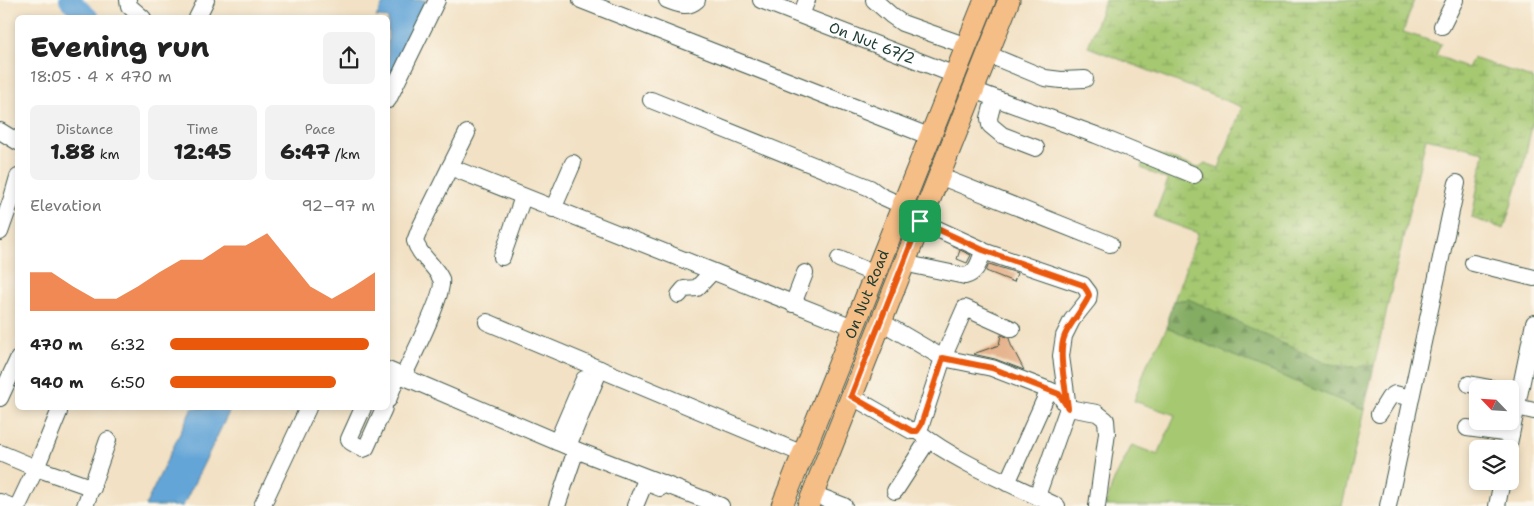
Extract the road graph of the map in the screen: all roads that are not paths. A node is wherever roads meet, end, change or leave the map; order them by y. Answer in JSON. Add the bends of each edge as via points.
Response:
{"nodes":[{"id":1,"x":128,"y":0,"type":"edge"},
{"id":2,"x":206,"y":0,"type":"edge"},
{"id":3,"x":437,"y":0,"type":"edge"},
{"id":4,"x":581,"y":0,"type":"edge"},
{"id":5,"x":667,"y":0,"type":"edge"},
{"id":6,"x":697,"y":0,"type":"edge"},
{"id":7,"x":761,"y":0,"type":"edge"},
{"id":8,"x":874,"y":0,"type":"edge"},
{"id":9,"x":985,"y":0,"type":"edge"},
{"id":10,"x":1009,"y":0,"type":"edge"},
{"id":11,"x":1455,"y":0,"type":"edge"},
{"id":12,"x":804,"y":8,"type":"edge"},
{"id":13,"x":140,"y":15,"type":"edge"},
{"id":14,"x":198,"y":15,"type":"edge"},
{"id":15,"x":1442,"y":26,"type":"dead end"},
{"id":16,"x":967,"y":46,"type":"junction"},
{"id":17,"x":987,"y":54,"type":"junction"},
{"id":18,"x":955,"y":75,"type":"junction"},
{"id":19,"x":1085,"y":79,"type":"dead end"},
{"id":20,"x":973,"y":90,"type":"junction"},
{"id":21,"x":390,"y":96,"type":"edge"},
{"id":22,"x":994,"y":99,"type":"junction"},
{"id":23,"x":651,"y":100,"type":"dead end"},
{"id":24,"x":0,"y":131,"type":"edge"},
{"id":25,"x":467,"y":133,"type":"dead end"},
{"id":26,"x":930,"y":137,"type":"junction"},
{"id":27,"x":15,"y":140,"type":"edge"},
{"id":28,"x":1036,"y":148,"type":"dead end"},
{"id":29,"x":573,"y":163,"type":"dead end"},
{"id":30,"x":450,"y":167,"type":"junction"},
{"id":31,"x":1194,"y":175,"type":"dead end"},
{"id":32,"x":939,"y":176,"type":"junction"},
{"id":33,"x":1457,"y":183,"type":"dead end"},
{"id":34,"x":524,"y":197,"type":"junction"},
{"id":35,"x":15,"y":200,"type":"edge"},
{"id":36,"x":903,"y":206,"type":"junction"},
{"id":37,"x":554,"y":209,"type":"junction"},
{"id":38,"x":920,"y":221,"type":"junction"},
{"id":39,"x":0,"y":232,"type":"edge"},
{"id":40,"x":1110,"y":244,"type":"dead end"},
{"id":41,"x":983,"y":250,"type":"junction"},
{"id":42,"x":502,"y":257,"type":"dead end"},
{"id":43,"x":839,"y":259,"type":"dead end"},
{"id":44,"x":1473,"y":263,"type":"dead end"},
{"id":45,"x":903,"y":264,"type":"junction"},
{"id":46,"x":712,"y":272,"type":"junction"},
{"id":47,"x":805,"y":273,"type":"dead end"},
{"id":48,"x":875,"y":274,"type":"junction"},
{"id":49,"x":1534,"y":278,"type":"edge"},
{"id":50,"x":679,"y":295,"type":"dead end"},
{"id":51,"x":793,"y":304,"type":"junction"},
{"id":52,"x":880,"y":321,"type":"junction"},
{"id":53,"x":487,"y":322,"type":"dead end"},
{"id":54,"x":1534,"y":324,"type":"edge"},
{"id":55,"x":853,"y":327,"type":"junction"},
{"id":56,"x":1012,"y":329,"type":"dead end"},
{"id":57,"x":943,"y":358,"type":"junction"},
{"id":58,"x":15,"y":366,"type":"edge"},
{"id":59,"x":595,"y":367,"type":"junction"},
{"id":60,"x":396,"y":374,"type":"edge"},
{"id":61,"x":1519,"y":386,"type":"edge"},
{"id":62,"x":1049,"y":390,"type":"junction"},
{"id":63,"x":390,"y":391,"type":"edge"},
{"id":64,"x":851,"y":396,"type":"junction"},
{"id":65,"x":0,"y":398,"type":"edge"},
{"id":66,"x":1411,"y":398,"type":"junction"},
{"id":67,"x":1519,"y":400,"type":"edge"},
{"id":68,"x":1068,"y":408,"type":"junction"},
{"id":69,"x":307,"y":410,"type":"edge"},
{"id":70,"x":362,"y":410,"type":"edge"},
{"id":71,"x":383,"y":410,"type":"edge"},
{"id":72,"x":1534,"y":411,"type":"edge"},
{"id":73,"x":59,"y":412,"type":"dead end"},
{"id":74,"x":1380,"y":414,"type":"dead end"},
{"id":75,"x":1467,"y":428,"type":"dead end"},
{"id":76,"x":922,"y":435,"type":"junction"},
{"id":77,"x":108,"y":440,"type":"dead end"},
{"id":78,"x":1504,"y":440,"type":"edge"},
{"id":79,"x":567,"y":446,"type":"junction"},
{"id":80,"x":0,"y":453,"type":"edge"},
{"id":81,"x":803,"y":454,"type":"junction"},
{"id":82,"x":36,"y":468,"type":"junction"},
{"id":83,"x":1007,"y":483,"type":"junction"},
{"id":84,"x":93,"y":488,"type":"junction"},
{"id":85,"x":1500,"y":490,"type":"edge"},
{"id":86,"x":895,"y":491,"type":"dead end"},
{"id":87,"x":1037,"y":496,"type":"junction"},
{"id":88,"x":810,"y":500,"type":"edge"},
{"id":89,"x":784,"y":501,"type":"edge"},
{"id":90,"x":0,"y":502,"type":"edge"},
{"id":91,"x":10,"y":506,"type":"edge"},
{"id":92,"x":18,"y":506,"type":"edge"},
{"id":93,"x":85,"y":506,"type":"edge"},
{"id":94,"x":262,"y":506,"type":"edge"},
{"id":95,"x":557,"y":506,"type":"edge"},
{"id":96,"x":635,"y":506,"type":"edge"},
{"id":97,"x":709,"y":506,"type":"edge"},
{"id":98,"x":721,"y":506,"type":"edge"},
{"id":99,"x":844,"y":506,"type":"edge"},
{"id":100,"x":1057,"y":506,"type":"edge"},
{"id":101,"x":1097,"y":506,"type":"edge"},
{"id":102,"x":1388,"y":506,"type":"edge"},
{"id":103,"x":1497,"y":506,"type":"edge"}],
"edges":[{"from":1,"to":13,"type":"street","via":[[129,6]]},
{"from":2,"to":14,"type":"street"},
{"from":3,"to":21,"type":"street"},
{"from":4,"to":26,"type":"street"},
{"from":5,"to":6,"type":"street","via":[[684,6]]},
{"from":7,"to":12,"type":"street","name":"On Nut 67/2"},
{"from":8,"to":16,"type":"street","via":[[902,23]]},
{"from":9,"to":16,"type":"main road","name":"On Nut Road"},
{"from":10,"to":17,"type":"main road","name":"On Nut Road"},
{"from":11,"to":15,"type":"street"},
{"from":12,"to":18,"type":"street","name":"On Nut 67/2"},
{"from":16,"to":18,"type":"main road","name":"On Nut Road"},
{"from":17,"to":19,"type":"street","via":[[1045,78]]},
{"from":17,"to":20,"type":"main road","name":"On Nut Road"},
{"from":18,"to":26,"type":"main road","name":"On Nut Road"},
{"from":20,"to":22,"type":"street"},
{"from":20,"to":32,"type":"main road","name":"On Nut Road"},
{"from":22,"to":28,"type":"street","via":[[990,125],[1002,135]]},
{"from":22,"to":31,"type":"street","via":[[1088,132]]},
{"from":23,"to":36,"type":"street","via":[[870,188]]},
{"from":24,"to":27,"type":"street"},
{"from":25,"to":30,"type":"street"},
{"from":26,"to":36,"type":"main road","name":"On Nut Road"},
{"from":29,"to":37,"type":"street"},
{"from":30,"to":34,"type":"street"},
{"from":30,"to":60,"type":"street","via":[[415,241],[439,274],[443,285],[436,305]]},
{"from":32,"to":38,"type":"main road","name":"On Nut Road"},
{"from":32,"to":40,"type":"street"},
{"from":33,"to":66,"type":"street"},
{"from":34,"to":37,"type":"street"},
{"from":34,"to":42,"type":"street"},
{"from":35,"to":39,"type":"street"},
{"from":36,"to":48,"type":"main road","name":"On Nut Road"},
{"from":37,"to":46,"type":"street"},
{"from":38,"to":41,"type":"street"},
{"from":38,"to":45,"type":"main road","name":"On Nut Road"},
{"from":41,"to":45,"type":"street","via":[[977,268],[965,276]]},
{"from":41,"to":68,"type":"street","via":[[1083,285],[1089,293],[1088,300],[1064,336],[1061,356]]},
{"from":43,"to":48,"type":"street"},
{"from":44,"to":49,"type":"street"},
{"from":45,"to":52,"type":"main road","name":"On Nut Road"},
{"from":46,"to":50,"type":"street","via":[[697,288],[684,288]]},
{"from":46,"to":51,"type":"street"},
{"from":47,"to":51,"type":"street"},
{"from":48,"to":55,"type":"main road","name":"On Nut Road"},
{"from":51,"to":55,"type":"street"},
{"from":52,"to":57,"type":"street"},
{"from":52,"to":64,"type":"main road","name":"On Nut Road"},
{"from":53,"to":59,"type":"street"},
{"from":54,"to":61,"type":"street"},
{"from":55,"to":81,"type":"main road","name":"On Nut Road"},
{"from":56,"to":57,"type":"street","via":[[965,308]]},
{"from":57,"to":62,"type":"street","via":[[992,368]]},
{"from":57,"to":76,"type":"street","via":[[921,425]]},
{"from":58,"to":65,"type":"street"},
{"from":59,"to":79,"type":"street"},
{"from":59,"to":81,"type":"street"},
{"from":60,"to":63,"type":"street"},
{"from":60,"to":79,"type":"street"},
{"from":62,"to":68,"type":"street","via":[[1059,394]]},
{"from":62,"to":83,"type":"street"},
{"from":64,"to":76,"type":"street"},
{"from":64,"to":88,"type":"main road","name":"On Nut Road"},
{"from":66,"to":74,"type":"street","via":[[1395,394]]},
{"from":66,"to":102,"type":"street"},
{"from":67,"to":72,"type":"street"},
{"from":68,"to":87,"type":"street"},
{"from":68,"to":101,"type":"street","via":[[1097,413],[1106,420]]},
{"from":69,"to":94,"type":"street"},
{"from":70,"to":71,"type":"street","via":[[349,439],[363,448],[366,448]]},
{"from":73,"to":82,"type":"street"},
{"from":75,"to":78,"type":"street"},
{"from":76,"to":83,"type":"street"},
{"from":76,"to":86,"type":"street"},
{"from":77,"to":84,"type":"street"},
{"from":79,"to":95,"type":"street"},
{"from":79,"to":98,"type":"street"},
{"from":80,"to":82,"type":"street"},
{"from":81,"to":89,"type":"main road","name":"On Nut Road"},
{"from":82,"to":84,"type":"street"},
{"from":82,"to":92,"type":"street"},
{"from":83,"to":87,"type":"street"},
{"from":84,"to":93,"type":"street"},
{"from":85,"to":103,"type":"street"},
{"from":87,"to":100,"type":"street"},
{"from":88,"to":89,"type":"main road"},
{"from":88,"to":99,"type":"street"},
{"from":90,"to":91,"type":"street"},
{"from":96,"to":97,"type":"street","via":[[645,482]]}]}
